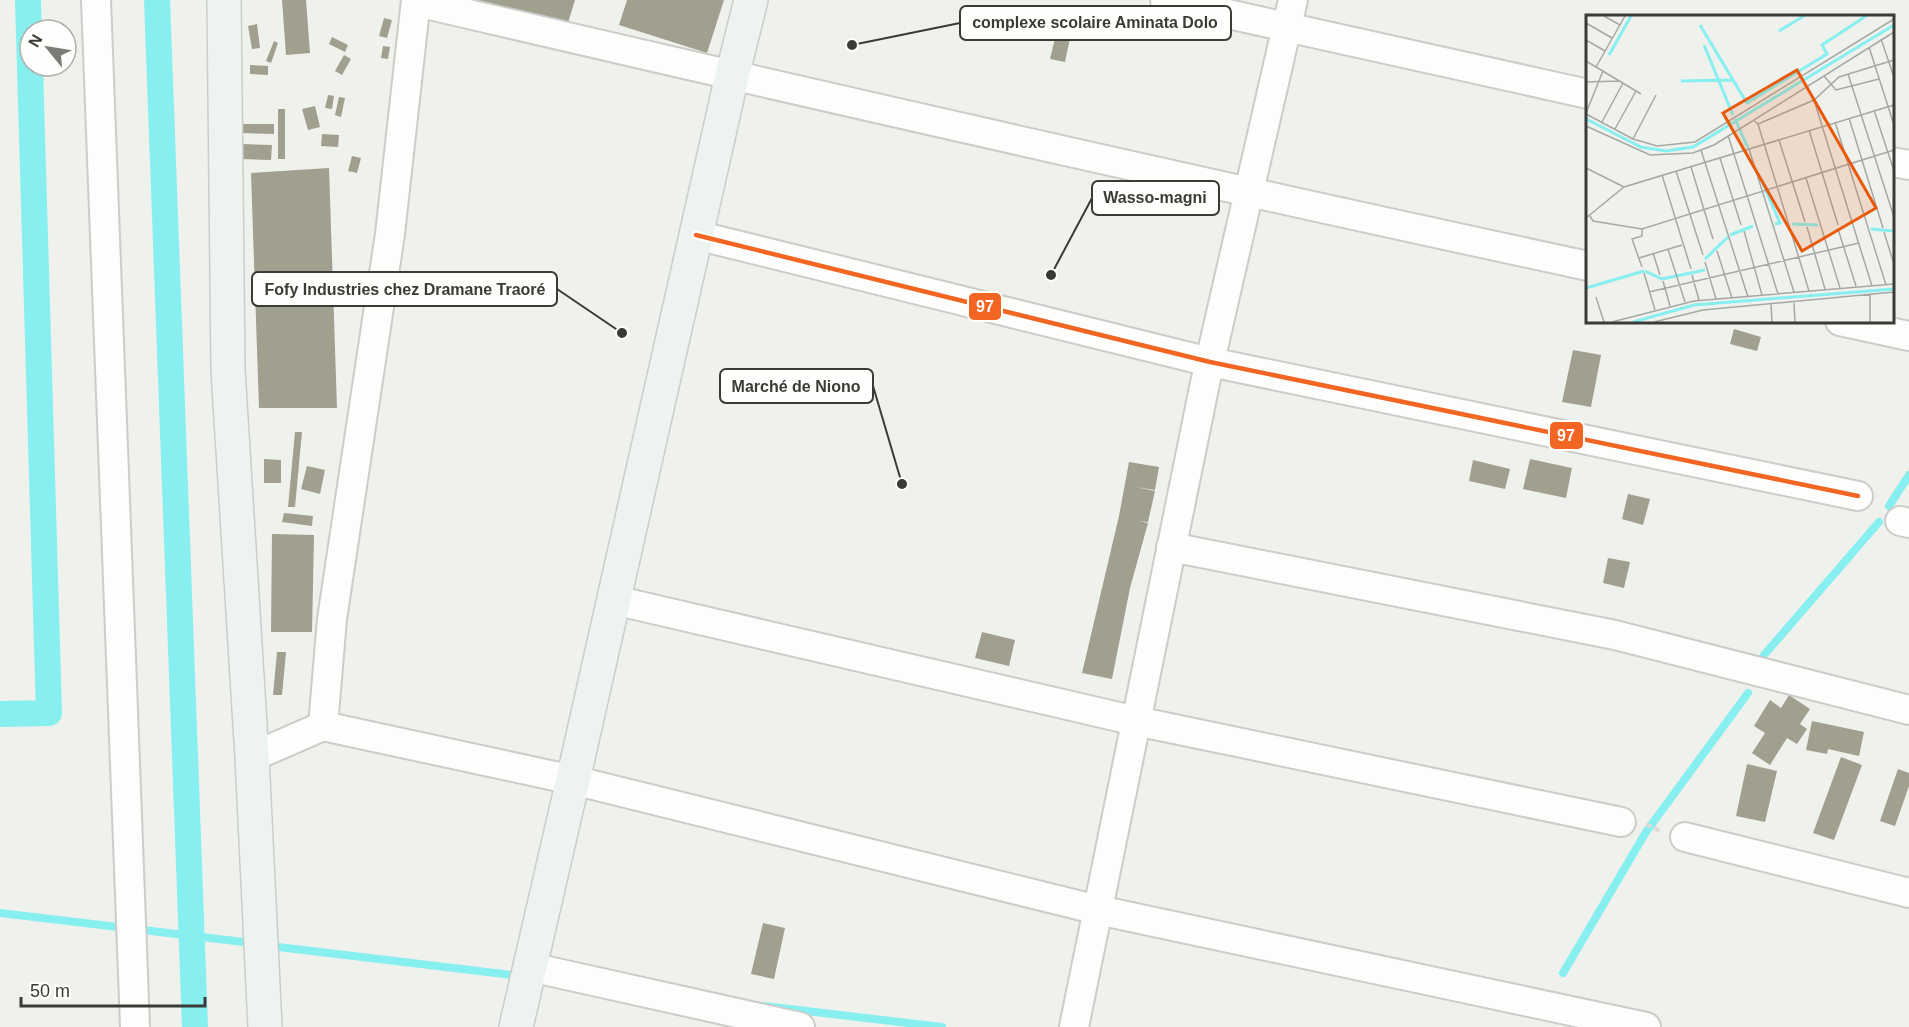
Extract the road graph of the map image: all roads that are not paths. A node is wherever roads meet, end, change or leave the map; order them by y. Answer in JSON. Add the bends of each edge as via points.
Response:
{"nodes":[{"id":1,"x":96,"y":0,"type":"edge"},
{"id":2,"x":224,"y":0,"type":"edge"},
{"id":3,"x":751,"y":0,"type":"edge"},
{"id":4,"x":1165,"y":0,"type":"edge"},
{"id":5,"x":416,"y":1,"type":"edge"},
{"id":6,"x":1290,"y":14,"type":"edge"},
{"id":7,"x":732,"y":76,"type":"junction"},
{"id":8,"x":1586,"y":93,"type":"edge"},
{"id":9,"x":1894,"y":162,"type":"edge"},
{"id":10,"x":1909,"y":165,"type":"edge"},
{"id":11,"x":1249,"y":193,"type":"junction"},
{"id":12,"x":696,"y":235,"type":"junction"},
{"id":13,"x":1586,"y":266,"type":"edge"},
{"id":14,"x":1845,"y":322,"type":"edge"},
{"id":15,"x":1909,"y":336,"type":"edge"},
{"id":16,"x":1210,"y":362,"type":"junction"},
{"id":17,"x":1858,"y":496,"type":"dead end"},
{"id":18,"x":1171,"y":546,"type":"junction"},
{"id":19,"x":614,"y":600,"type":"junction"},
{"id":20,"x":1909,"y":710,"type":"edge"},
{"id":21,"x":1136,"y":721,"type":"junction"},
{"id":22,"x":323,"y":726,"type":"junction"},
{"id":23,"x":252,"y":757,"type":"junction"},
{"id":24,"x":573,"y":780,"type":"junction"},
{"id":25,"x":1632,"y":822,"type":"road end"},
{"id":26,"x":1672,"y":834,"type":"road end"},
{"id":27,"x":1909,"y":893,"type":"edge"},
{"id":28,"x":1098,"y":910,"type":"junction"},
{"id":29,"x":530,"y":967,"type":"junction"},
{"id":30,"x":135,"y":1027,"type":"edge"},
{"id":31,"x":265,"y":1027,"type":"edge"},
{"id":32,"x":516,"y":1027,"type":"edge"},
{"id":33,"x":800,"y":1027,"type":"edge"},
{"id":34,"x":1074,"y":1027,"type":"edge"},
{"id":35,"x":1646,"y":1027,"type":"edge"}],
"edges":[{"from":1,"to":30,"type":"street"},
{"from":2,"to":23,"type":"street","via":[[228,370]]},
{"from":3,"to":7,"type":"street"},
{"from":4,"to":6,"type":"street"},
{"from":5,"to":7,"type":"street"},
{"from":5,"to":22,"type":"street","via":[[390,234],[332,619]]},
{"from":6,"to":8,"type":"street"},
{"from":6,"to":11,"type":"street"},
{"from":7,"to":11,"type":"street"},
{"from":7,"to":12,"type":"street"},
{"from":9,"to":10,"type":"street"},
{"from":11,"to":13,"type":"street"},
{"from":11,"to":16,"type":"street"},
{"from":12,"to":16,"type":"street"},
{"from":12,"to":19,"type":"street"},
{"from":14,"to":15,"type":"street"},
{"from":16,"to":17,"type":"street"},
{"from":16,"to":18,"type":"street"},
{"from":18,"to":20,"type":"street","via":[[1615,635]]},
{"from":18,"to":21,"type":"street"},
{"from":19,"to":21,"type":"street"},
{"from":19,"to":24,"type":"street"},
{"from":21,"to":25,"type":"street"},
{"from":21,"to":28,"type":"street"},
{"from":22,"to":23,"type":"street"},
{"from":22,"to":24,"type":"street"},
{"from":23,"to":31,"type":"street"},
{"from":24,"to":28,"type":"street"},
{"from":24,"to":29,"type":"street"},
{"from":26,"to":27,"type":"street"},
{"from":28,"to":34,"type":"street"},
{"from":28,"to":35,"type":"street"},
{"from":29,"to":32,"type":"street"},
{"from":29,"to":33,"type":"street"}]}
